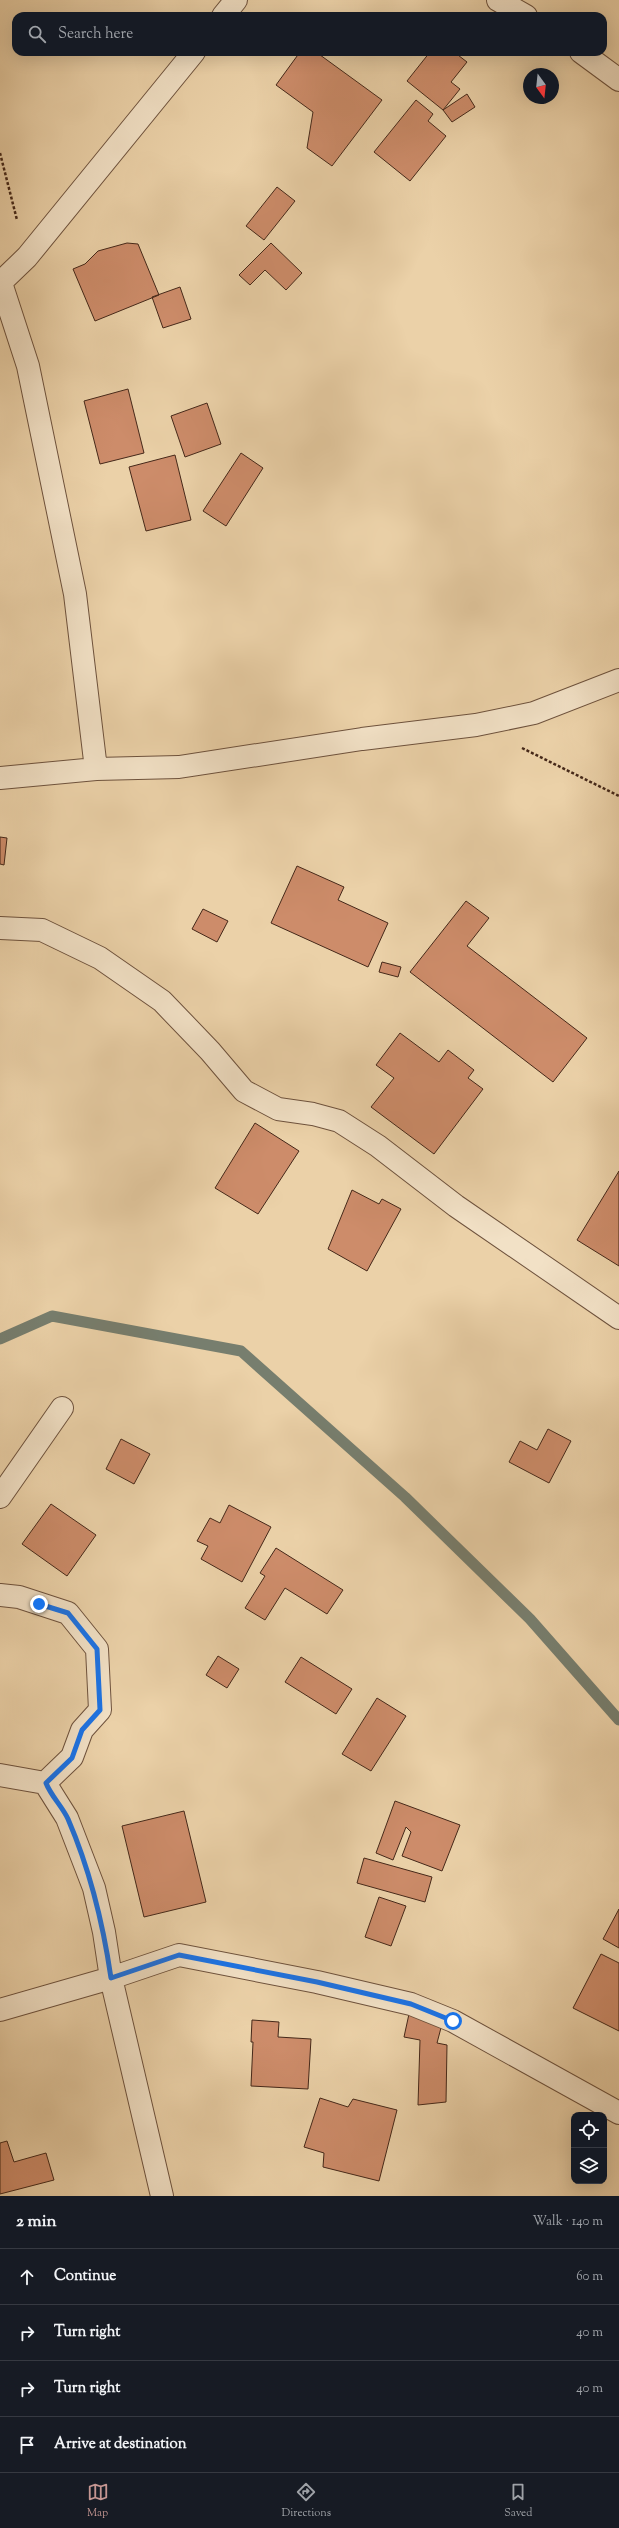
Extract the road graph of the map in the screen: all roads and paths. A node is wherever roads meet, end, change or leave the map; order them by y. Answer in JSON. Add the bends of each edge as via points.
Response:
{"nodes":[{"id":1,"x":236,"y":0,"type":"edge"},
{"id":2,"x":498,"y":0,"type":"edge"},
{"id":3,"x":226,"y":12,"type":"edge"},
{"id":4,"x":519,"y":12,"type":"edge"},
{"id":5,"x":191,"y":56,"type":"edge"},
{"id":6,"x":586,"y":56,"type":"edge"},
{"id":7,"x":619,"y":80,"type":"edge"},
{"id":8,"x":0,"y":152,"type":"edge"},
{"id":9,"x":27,"y":257,"type":"junction"},
{"id":10,"x":0,"y":283,"type":"edge"},
{"id":11,"x":619,"y":680,"type":"edge"},
{"id":12,"x":519,"y":746,"type":"dead end"},
{"id":13,"x":96,"y":768,"type":"junction"},
{"id":14,"x":0,"y":778,"type":"edge"},
{"id":15,"x":619,"y":796,"type":"edge"},
{"id":16,"x":0,"y":928,"type":"edge"},
{"id":17,"x":619,"y":1318,"type":"edge"},
{"id":18,"x":62,"y":1408,"type":"dead end"},
{"id":19,"x":0,"y":1497,"type":"edge"},
{"id":20,"x":0,"y":1595,"type":"edge"},
{"id":21,"x":0,"y":1775,"type":"edge"},
{"id":22,"x":46,"y":1783,"type":"junction"},
{"id":23,"x":111,"y":1978,"type":"junction"},
{"id":24,"x":0,"y":2010,"type":"edge"},
{"id":25,"x":619,"y":2114,"type":"edge"},
{"id":26,"x":162,"y":2196,"type":"edge"}],
"edges":[{"from":1,"to":3,"type":"street"},
{"from":2,"to":4,"type":"street"},
{"from":5,"to":9,"type":"street"},
{"from":6,"to":7,"type":"street"},
{"from":8,"to":9,"type":"path"},
{"from":9,"to":10,"type":"street"},
{"from":10,"to":13,"type":"street","via":[[28,366],[75,594]]},
{"from":11,"to":13,"type":"street","via":[[534,714],[476,725],[362,739],[179,767]]},
{"from":12,"to":15,"type":"path"},
{"from":13,"to":14,"type":"street"},
{"from":16,"to":17,"type":"street","via":[[42,930],[100,958],[162,1001],[244,1091],[278,1109],[339,1121],[378,1146],[456,1206]]},
{"from":18,"to":19,"type":"street"},
{"from":20,"to":22,"type":"street","via":[[19,1597],[68,1613],[97,1649],[100,1710],[82,1730],[72,1758]]},
{"from":21,"to":22,"type":"street"},
{"from":22,"to":23,"type":"street","via":[[67,1818],[94,1888]]},
{"from":23,"to":24,"type":"street"},
{"from":23,"to":25,"type":"street","via":[[179,1955],[317,1982],[411,2004],[453,2021]]},
{"from":23,"to":26,"type":"street"}]}
